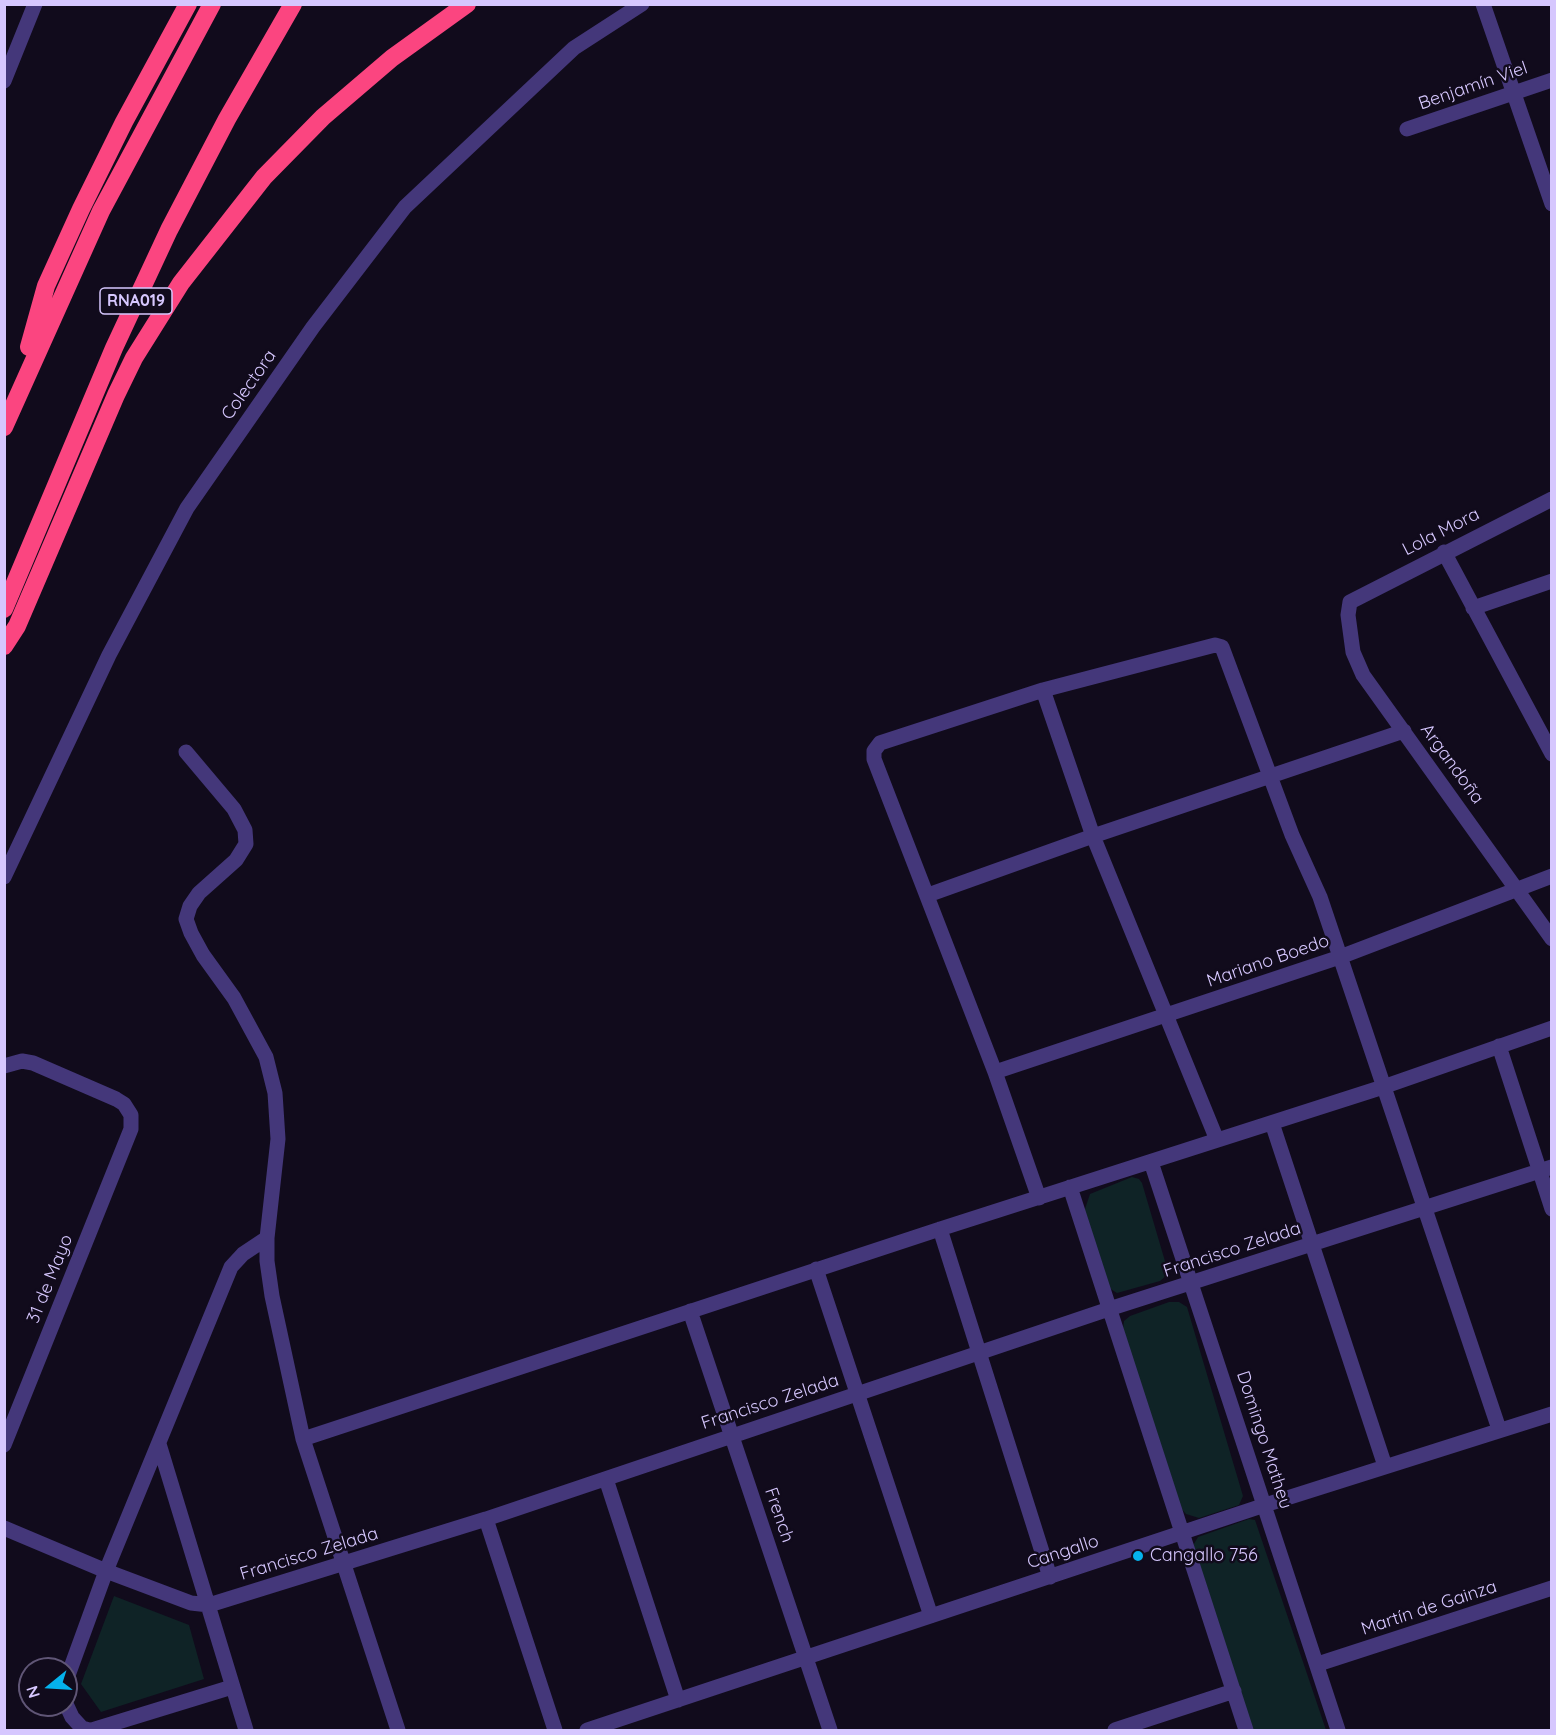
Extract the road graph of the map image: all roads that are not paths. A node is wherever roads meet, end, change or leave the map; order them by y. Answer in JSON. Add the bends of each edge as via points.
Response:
{"nodes":[{"id":1,"x":35,"y":4,"type":"edge"},
{"id":2,"x":188,"y":4,"type":"edge"},
{"id":3,"x":212,"y":4,"type":"edge"},
{"id":4,"x":293,"y":4,"type":"edge"},
{"id":5,"x":467,"y":4,"type":"edge"},
{"id":6,"x":642,"y":4,"type":"edge"},
{"id":7,"x":1483,"y":4,"type":"edge"},
{"id":8,"x":1551,"y":80,"type":"edge"},
{"id":9,"x":4,"y":81,"type":"edge"},
{"id":10,"x":1513,"y":93,"type":"junction"},
{"id":11,"x":1407,"y":129,"type":"dead end"},
{"id":12,"x":1551,"y":204,"type":"edge"},
{"id":13,"x":8,"y":420,"type":"edge"},
{"id":14,"x":1551,"y":499,"type":"edge"},
{"id":15,"x":1444,"y":552,"type":"junction"},
{"id":16,"x":1551,"y":581,"type":"edge"},
{"id":17,"x":1350,"y":602,"type":"joint"},
{"id":18,"x":1473,"y":608,"type":"junction"},
{"id":19,"x":4,"y":609,"type":"edge"},
{"id":20,"x":4,"y":646,"type":"edge"},
{"id":21,"x":1043,"y":690,"type":"junction"},
{"id":22,"x":1404,"y":730,"type":"junction"},
{"id":23,"x":186,"y":752,"type":"dead end"},
{"id":24,"x":1551,"y":754,"type":"edge"},
{"id":25,"x":1270,"y":776,"type":"junction"},
{"id":26,"x":1093,"y":836,"type":"junction"},
{"id":27,"x":1551,"y":876,"type":"edge"},
{"id":28,"x":4,"y":877,"type":"edge"},
{"id":29,"x":1518,"y":889,"type":"junction"},
{"id":30,"x":928,"y":895,"type":"junction"},
{"id":31,"x":1551,"y":939,"type":"edge"},
{"id":32,"x":1340,"y":957,"type":"junction"},
{"id":33,"x":1166,"y":1017,"type":"junction"},
{"id":34,"x":1551,"y":1028,"type":"edge"},
{"id":35,"x":1499,"y":1047,"type":"junction"},
{"id":36,"x":4,"y":1066,"type":"edge"},
{"id":37,"x":994,"y":1072,"type":"junction"},
{"id":38,"x":1383,"y":1087,"type":"junction"},
{"id":39,"x":1272,"y":1123,"type":"junction"},
{"id":40,"x":1216,"y":1140,"type":"junction"},
{"id":41,"x":1151,"y":1162,"type":"junction"},
{"id":42,"x":1545,"y":1169,"type":"edge"},
{"id":43,"x":1070,"y":1187,"type":"junction"},
{"id":44,"x":1039,"y":1198,"type":"junction"},
{"id":45,"x":1425,"y":1209,"type":"junction"},
{"id":46,"x":1551,"y":1209,"type":"edge"},
{"id":47,"x":940,"y":1229,"type":"junction"},
{"id":48,"x":267,"y":1238,"type":"junction"},
{"id":49,"x":1311,"y":1244,"type":"junction"},
{"id":50,"x":816,"y":1269,"type":"junction"},
{"id":51,"x":1192,"y":1283,"type":"junction"},
{"id":52,"x":1109,"y":1309,"type":"junction"},
{"id":53,"x":690,"y":1311,"type":"junction"},
{"id":54,"x":979,"y":1352,"type":"junction"},
{"id":55,"x":858,"y":1393,"type":"junction"},
{"id":56,"x":1551,"y":1413,"type":"edge"},
{"id":57,"x":1499,"y":1429,"type":"junction"},
{"id":58,"x":731,"y":1435,"type":"junction"},
{"id":59,"x":303,"y":1439,"type":"junction"},
{"id":60,"x":159,"y":1444,"type":"junction"},
{"id":61,"x":4,"y":1445,"type":"edge"},
{"id":62,"x":1385,"y":1466,"type":"junction"},
{"id":63,"x":606,"y":1479,"type":"junction"},
{"id":64,"x":1265,"y":1505,"type":"junction"},
{"id":65,"x":486,"y":1519,"type":"junction"},
{"id":66,"x":4,"y":1528,"type":"edge"},
{"id":67,"x":1181,"y":1534,"type":"junction"},
{"id":68,"x":343,"y":1564,"type":"junction"},
{"id":69,"x":106,"y":1571,"type":"junction"},
{"id":70,"x":1050,"y":1577,"type":"junction"},
{"id":71,"x":1551,"y":1588,"type":"edge"},
{"id":72,"x":209,"y":1605,"type":"junction"},
{"id":73,"x":932,"y":1616,"type":"junction"},
{"id":74,"x":75,"y":1657,"type":"edge"},
{"id":75,"x":807,"y":1659,"type":"junction"},
{"id":76,"x":1318,"y":1664,"type":"junction"},
{"id":77,"x":232,"y":1687,"type":"junction"},
{"id":78,"x":1234,"y":1691,"type":"junction"},
{"id":79,"x":678,"y":1700,"type":"junction"},
{"id":80,"x":72,"y":1717,"type":"edge"},
{"id":81,"x":91,"y":1731,"type":"edge"},
{"id":82,"x":246,"y":1731,"type":"edge"},
{"id":83,"x":398,"y":1731,"type":"edge"},
{"id":84,"x":555,"y":1731,"type":"edge"},
{"id":85,"x":587,"y":1731,"type":"edge"},
{"id":86,"x":830,"y":1731,"type":"edge"},
{"id":87,"x":1115,"y":1731,"type":"edge"},
{"id":88,"x":1246,"y":1731,"type":"edge"},
{"id":89,"x":1338,"y":1731,"type":"edge"}],
"edges":[{"from":1,"to":9,"type":"street"},
{"from":2,"to":13,"type":"highway","via":[[101,166],[46,286]]},
{"from":3,"to":13,"type":"highway","via":[[101,211]]},
{"from":4,"to":19,"type":"highway","number":"RNA019","via":[[169,230],[114,348]]},
{"from":5,"to":20,"type":"highway","via":[[392,58],[323,117],[264,177],[181,283],[134,358],[17,626]]},
{"from":6,"to":28,"type":"street","name":"Colectora","via":[[574,48],[405,207],[313,327],[187,508],[109,655]]},
{"from":7,"to":10,"type":"street"},
{"from":8,"to":10,"type":"street","name":"Benjamín Viel"},
{"from":10,"to":11,"type":"street","name":"Benjamín Viel"},
{"from":10,"to":12,"type":"street"},
{"from":14,"to":15,"type":"street","name":"Lola Mora"},
{"from":15,"to":17,"type":"street","name":"Lola Mora"},
{"from":15,"to":18,"type":"street"},
{"from":16,"to":18,"type":"street"},
{"from":17,"to":22,"type":"street","name":"Argandoña","via":[[1353,652],[1363,675]]},
{"from":18,"to":24,"type":"street"},
{"from":21,"to":25,"type":"street","via":[[1215,645],[1222,647]]},
{"from":21,"to":26,"type":"street"},
{"from":21,"to":30,"type":"street","via":[[880,743],[874,751],[873,759]]},
{"from":22,"to":25,"type":"street"},
{"from":22,"to":29,"type":"street","name":"Argandoña"},
{"from":23,"to":48,"type":"street","via":[[234,809],[245,830],[246,844],[236,860],[199,893],[186,918],[203,955],[250,1025],[266,1057],[275,1093],[278,1139]]},
{"from":25,"to":26,"type":"street"},
{"from":25,"to":32,"type":"street"},
{"from":26,"to":30,"type":"street"},
{"from":26,"to":33,"type":"street"},
{"from":27,"to":29,"type":"street","name":"Mariano Boedo"},
{"from":29,"to":31,"type":"street","name":"Argandoña"},
{"from":29,"to":32,"type":"street","name":"Mariano Boedo"},
{"from":30,"to":37,"type":"street"},
{"from":32,"to":33,"type":"street","name":"Mariano Boedo"},
{"from":32,"to":38,"type":"street"},
{"from":33,"to":37,"type":"street","name":"Mariano Boedo"},
{"from":33,"to":40,"type":"street"},
{"from":34,"to":35,"type":"street"},
{"from":35,"to":38,"type":"street"},
{"from":35,"to":42,"type":"street"},
{"from":36,"to":61,"type":"street","name":"31 de Mayo","via":[[22,1061],[33,1063],[116,1099],[131,1115],[131,1129]]},
{"from":37,"to":44,"type":"street"},
{"from":38,"to":39,"type":"street"},
{"from":38,"to":45,"type":"street"},
{"from":39,"to":40,"type":"street"},
{"from":39,"to":49,"type":"street"},
{"from":40,"to":41,"type":"street"},
{"from":41,"to":43,"type":"street"},
{"from":41,"to":51,"type":"street","name":"Domingo Matheu"},
{"from":42,"to":45,"type":"street","name":"Francisco Zelada"},
{"from":42,"to":46,"type":"street"},
{"from":43,"to":44,"type":"street"},
{"from":43,"to":52,"type":"street"},
{"from":44,"to":47,"type":"street"},
{"from":45,"to":49,"type":"street","name":"Francisco Zelada"},
{"from":45,"to":57,"type":"street"},
{"from":47,"to":50,"type":"street"},
{"from":47,"to":54,"type":"street"},
{"from":48,"to":59,"type":"street","via":[[272,1296]]},
{"from":48,"to":60,"type":"street","via":[[231,1267]]},
{"from":49,"to":51,"type":"street","name":"Francisco Zelada"},
{"from":49,"to":62,"type":"street"},
{"from":50,"to":53,"type":"street"},
{"from":50,"to":55,"type":"street"},
{"from":51,"to":52,"type":"street","name":"Francisco Zelada"},
{"from":51,"to":64,"type":"street","name":"Domingo Matheu"},
{"from":52,"to":54,"type":"street","name":"Francisco Zelada"},
{"from":52,"to":67,"type":"street"},
{"from":53,"to":58,"type":"street","name":"French"},
{"from":53,"to":59,"type":"street"},
{"from":54,"to":55,"type":"street","name":"Francisco Zelada"},
{"from":54,"to":70,"type":"street"},
{"from":55,"to":58,"type":"street","name":"Francisco Zelada"},
{"from":55,"to":73,"type":"street"},
{"from":56,"to":57,"type":"street","name":"Cangallo"},
{"from":57,"to":62,"type":"street","name":"Cangallo"},
{"from":58,"to":63,"type":"street","name":"Francisco Zelada"},
{"from":58,"to":75,"type":"street","name":"French"},
{"from":59,"to":68,"type":"street"},
{"from":60,"to":69,"type":"street"},
{"from":60,"to":72,"type":"street"},
{"from":62,"to":64,"type":"street","name":"Cangallo"},
{"from":63,"to":65,"type":"street","name":"Francisco Zelada"},
{"from":63,"to":79,"type":"street"},
{"from":64,"to":67,"type":"street","name":"Cangallo"},
{"from":64,"to":76,"type":"street","name":"Domingo Matheu"},
{"from":65,"to":68,"type":"street","name":"Francisco Zelada"},
{"from":65,"to":84,"type":"street"},
{"from":66,"to":69,"type":"street","name":"Francisco Zelada"},
{"from":67,"to":70,"type":"street","name":"Cangallo"},
{"from":67,"to":78,"type":"street"},
{"from":68,"to":72,"type":"street","name":"Francisco Zelada"},
{"from":68,"to":83,"type":"street"},
{"from":69,"to":72,"type":"street","name":"Francisco Zelada","via":[[191,1603]]},
{"from":69,"to":74,"type":"street"},
{"from":70,"to":73,"type":"street","name":"Cangallo"},
{"from":71,"to":76,"type":"street","name":"Martín de Gainza"},
{"from":72,"to":77,"type":"street"},
{"from":73,"to":75,"type":"street","name":"Cangallo"},
{"from":75,"to":79,"type":"street","name":"Cangallo"},
{"from":75,"to":86,"type":"street","name":"French"},
{"from":76,"to":89,"type":"street","name":"Domingo Matheu"},
{"from":77,"to":81,"type":"street"},
{"from":77,"to":82,"type":"street"},
{"from":78,"to":87,"type":"street"},
{"from":78,"to":88,"type":"street"},
{"from":79,"to":85,"type":"street","name":"Cangallo"},
{"from":80,"to":81,"type":"street"}]}
